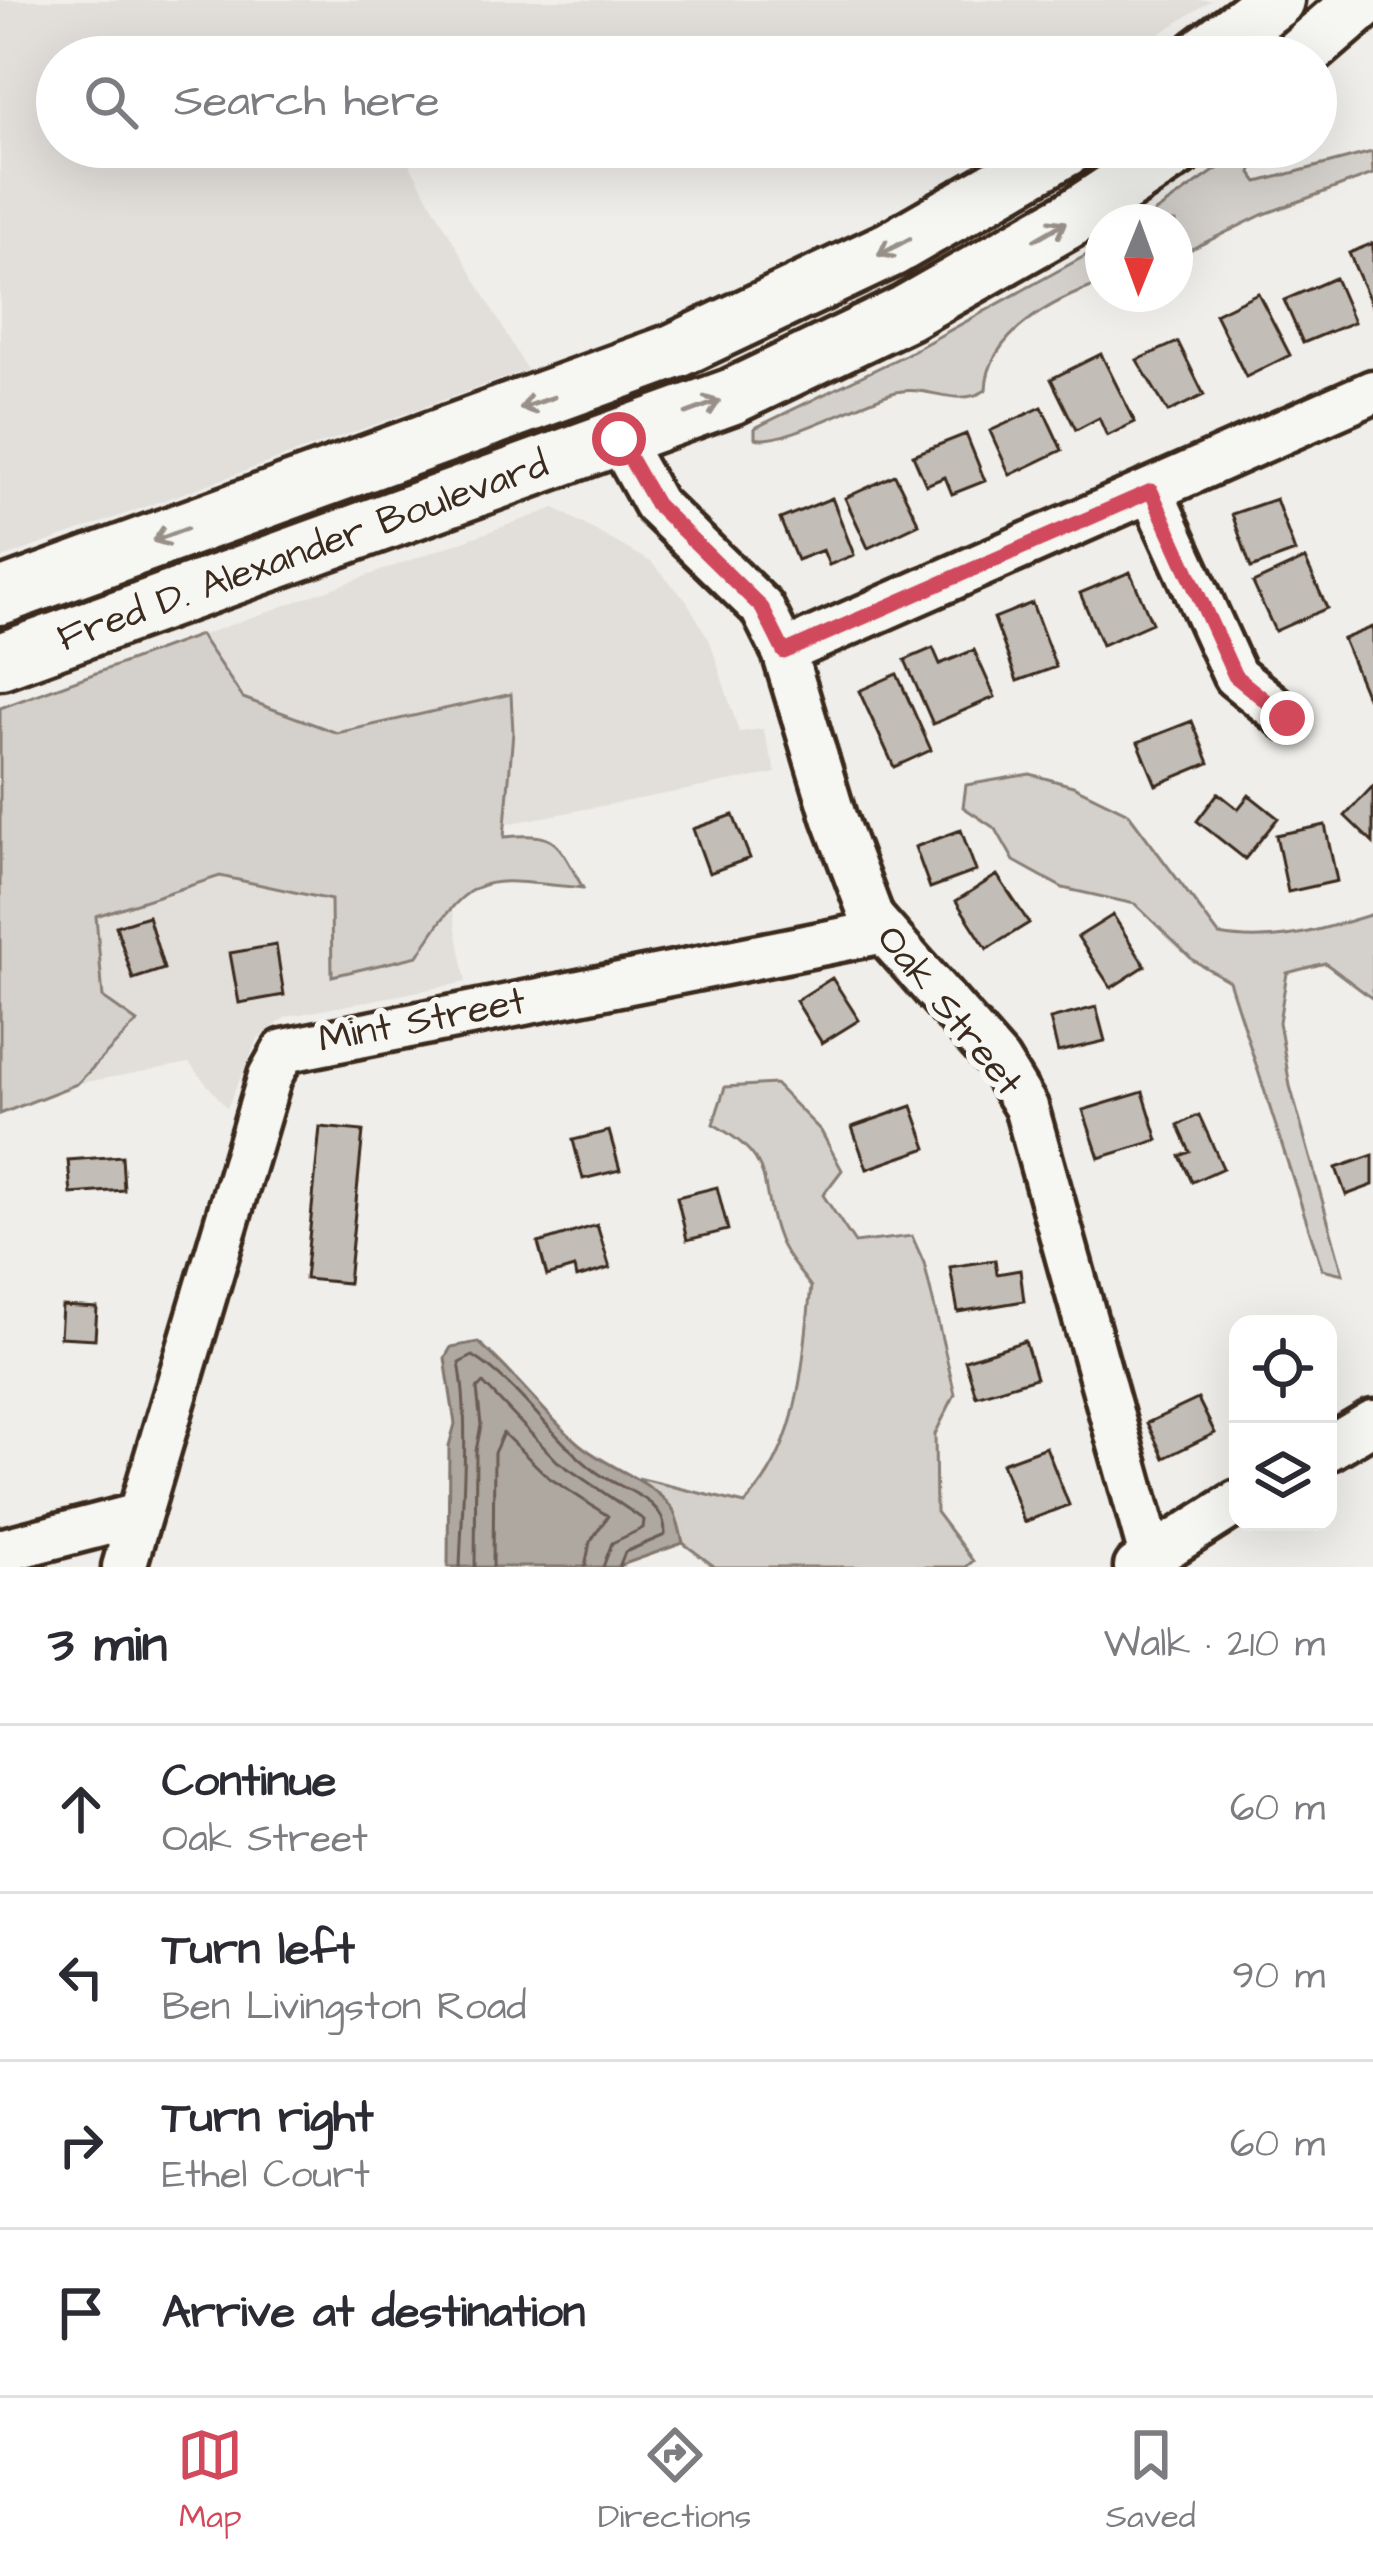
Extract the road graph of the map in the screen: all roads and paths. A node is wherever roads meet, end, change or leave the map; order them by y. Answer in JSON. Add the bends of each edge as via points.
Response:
{"nodes":[{"id":1,"x":1276,"y":0,"type":"edge"},
{"id":2,"x":1364,"y":0,"type":"edge"},
{"id":3,"x":1228,"y":36,"type":"edge"},
{"id":4,"x":1322,"y":36,"type":"edge"},
{"id":5,"x":1032,"y":168,"type":"edge"},
{"id":6,"x":1148,"y":168,"type":"edge"},
{"id":7,"x":1373,"y":392,"type":"edge"},
{"id":8,"x":619,"y":439,"type":"junction"},
{"id":9,"x":1151,"y":491,"type":"junction"},
{"id":10,"x":0,"y":597,"type":"edge"},
{"id":11,"x":784,"y":652,"type":"junction"},
{"id":12,"x":0,"y":661,"type":"edge"},
{"id":13,"x":1287,"y":718,"type":"dead end"},
{"id":14,"x":880,"y":932,"type":"junction"},
{"id":15,"x":1373,"y":1422,"type":"edge"},
{"id":16,"x":1337,"y":1443,"type":"edge"},
{"id":17,"x":1229,"y":1508,"type":"edge"},
{"id":18,"x":139,"y":1514,"type":"junction"},
{"id":19,"x":0,"y":1551,"type":"edge"},
{"id":20,"x":1147,"y":1564,"type":"edge"},
{"id":21,"x":124,"y":1567,"type":"edge"}],
"edges":[{"from":1,"to":3,"type":"main road"},
{"from":2,"to":4,"type":"main road"},
{"from":5,"to":10,"type":"main road","name":"Fred D. Alexander Boulevard","one_way":true,"via":[[891,249],[674,351]]},
{"from":8,"to":6,"type":"main road","name":"Fred D. Alexander Boulevard","one_way":true,"via":[[734,396],[906,313]]},
{"from":7,"to":9,"type":"street"},
{"from":8,"to":11,"type":"street","name":"Oak Street","via":[[656,504],[762,608]]},
{"from":8,"to":12,"type":"main road","name":"Fred D. Alexander Boulevard"},
{"from":9,"to":11,"type":"street"},
{"from":9,"to":13,"type":"street","via":[[1235,676]]},
{"from":11,"to":14,"type":"street","name":"Oak Street","via":[[834,817]]},
{"from":14,"to":18,"type":"street","name":"Mint Street","via":[[284,1051]]},
{"from":14,"to":20,"type":"street","name":"Oak Street","via":[[998,1061],[1026,1107]]},
{"from":15,"to":16,"type":"street"},
{"from":17,"to":20,"type":"street"},
{"from":18,"to":19,"type":"street"},
{"from":18,"to":21,"type":"street","name":"Mint Street"}]}
